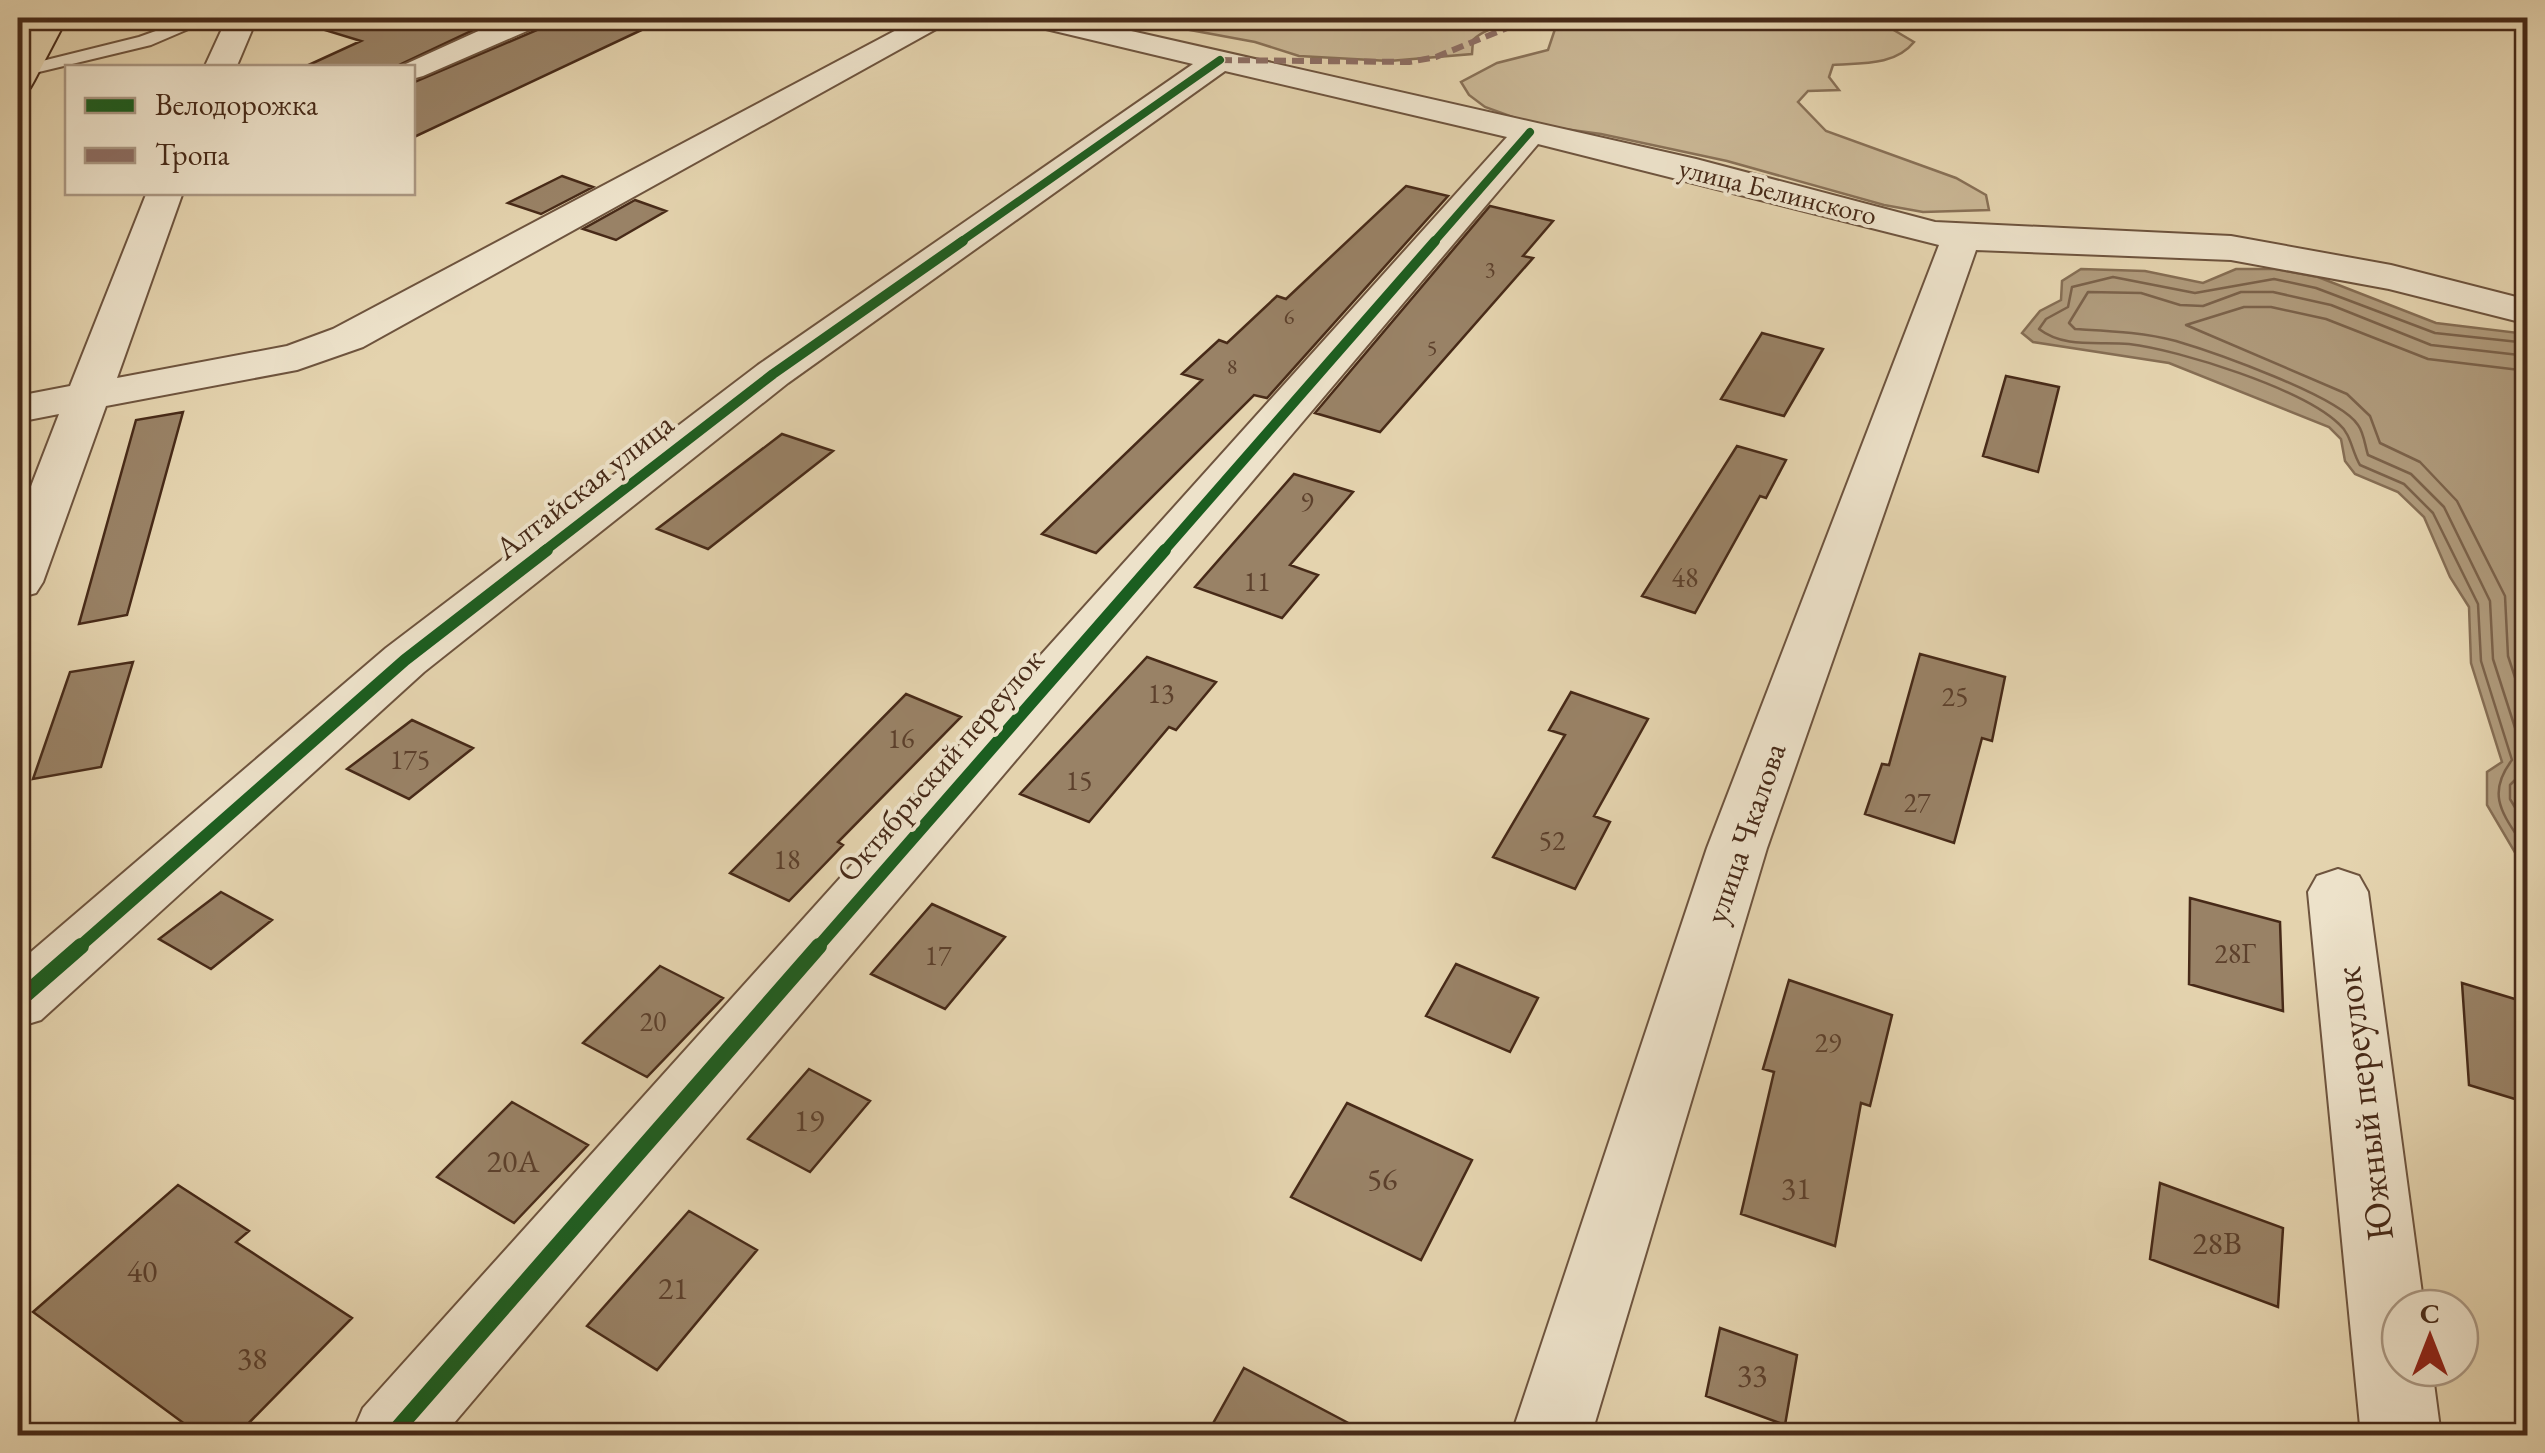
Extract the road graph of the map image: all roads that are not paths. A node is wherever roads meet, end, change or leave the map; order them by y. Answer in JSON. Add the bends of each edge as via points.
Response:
{"nodes":[{"id":1,"x":52,"y":18,"type":"edge"},
{"id":2,"x":206,"y":18,"type":"edge"},
{"id":3,"x":242,"y":18,"type":"edge"},
{"id":4,"x":532,"y":18,"type":"edge"},
{"id":5,"x":940,"y":18,"type":"edge"},
{"id":6,"x":1036,"y":18,"type":"edge"},
{"id":7,"x":1220,"y":60,"type":"junction"},
{"id":8,"x":221,"y":65,"type":"edge"},
{"id":9,"x":415,"y":68,"type":"edge"},
{"id":10,"x":19,"y":75,"type":"edge"},
{"id":11,"x":1530,"y":132,"type":"junction"},
{"id":12,"x":164,"y":195,"type":"edge"},
{"id":13,"x":1961,"y":238,"type":"junction"},
{"id":14,"x":2528,"y":312,"type":"edge"},
{"id":15,"x":93,"y":391,"type":"junction"},
{"id":16,"x":18,"y":409,"type":"edge"},
{"id":17,"x":18,"y":582,"type":"edge"},
{"id":18,"x":2338,"y":892,"type":"dead end"},
{"id":19,"x":18,"y":1001,"type":"edge"},
{"id":20,"x":390,"y":1436,"type":"edge"},
{"id":21,"x":1552,"y":1436,"type":"edge"},
{"id":22,"x":2402,"y":1436,"type":"edge"}],
"edges":[{"from":1,"to":10,"type":"main road"},
{"from":2,"to":10,"type":"lane"},
{"from":3,"to":8,"type":"street"},
{"from":4,"to":9,"type":"street"},
{"from":5,"to":15,"type":"street","via":[[348,338],[297,357]]},
{"from":6,"to":7,"type":"street","name":"улица Белинского"},
{"from":7,"to":11,"type":"street","name":"улица Белинского"},
{"from":7,"to":19,"type":"street","name":"Алтайская улица","via":[[772,374],[405,660]]},
{"from":11,"to":13,"type":"street","name":"улица Белинского"},
{"from":11,"to":20,"type":"street","name":"Октябрьский переулок"},
{"from":12,"to":15,"type":"street"},
{"from":13,"to":14,"type":"street","name":"улица Белинского","via":[[2230,248],[2391,277]]},
{"from":13,"to":21,"type":"street","name":"улица Чкалова","via":[[1737,848]]},
{"from":15,"to":16,"type":"street"},
{"from":15,"to":17,"type":"street"},
{"from":18,"to":22,"type":"street","name":"Южный переулок"}]}
